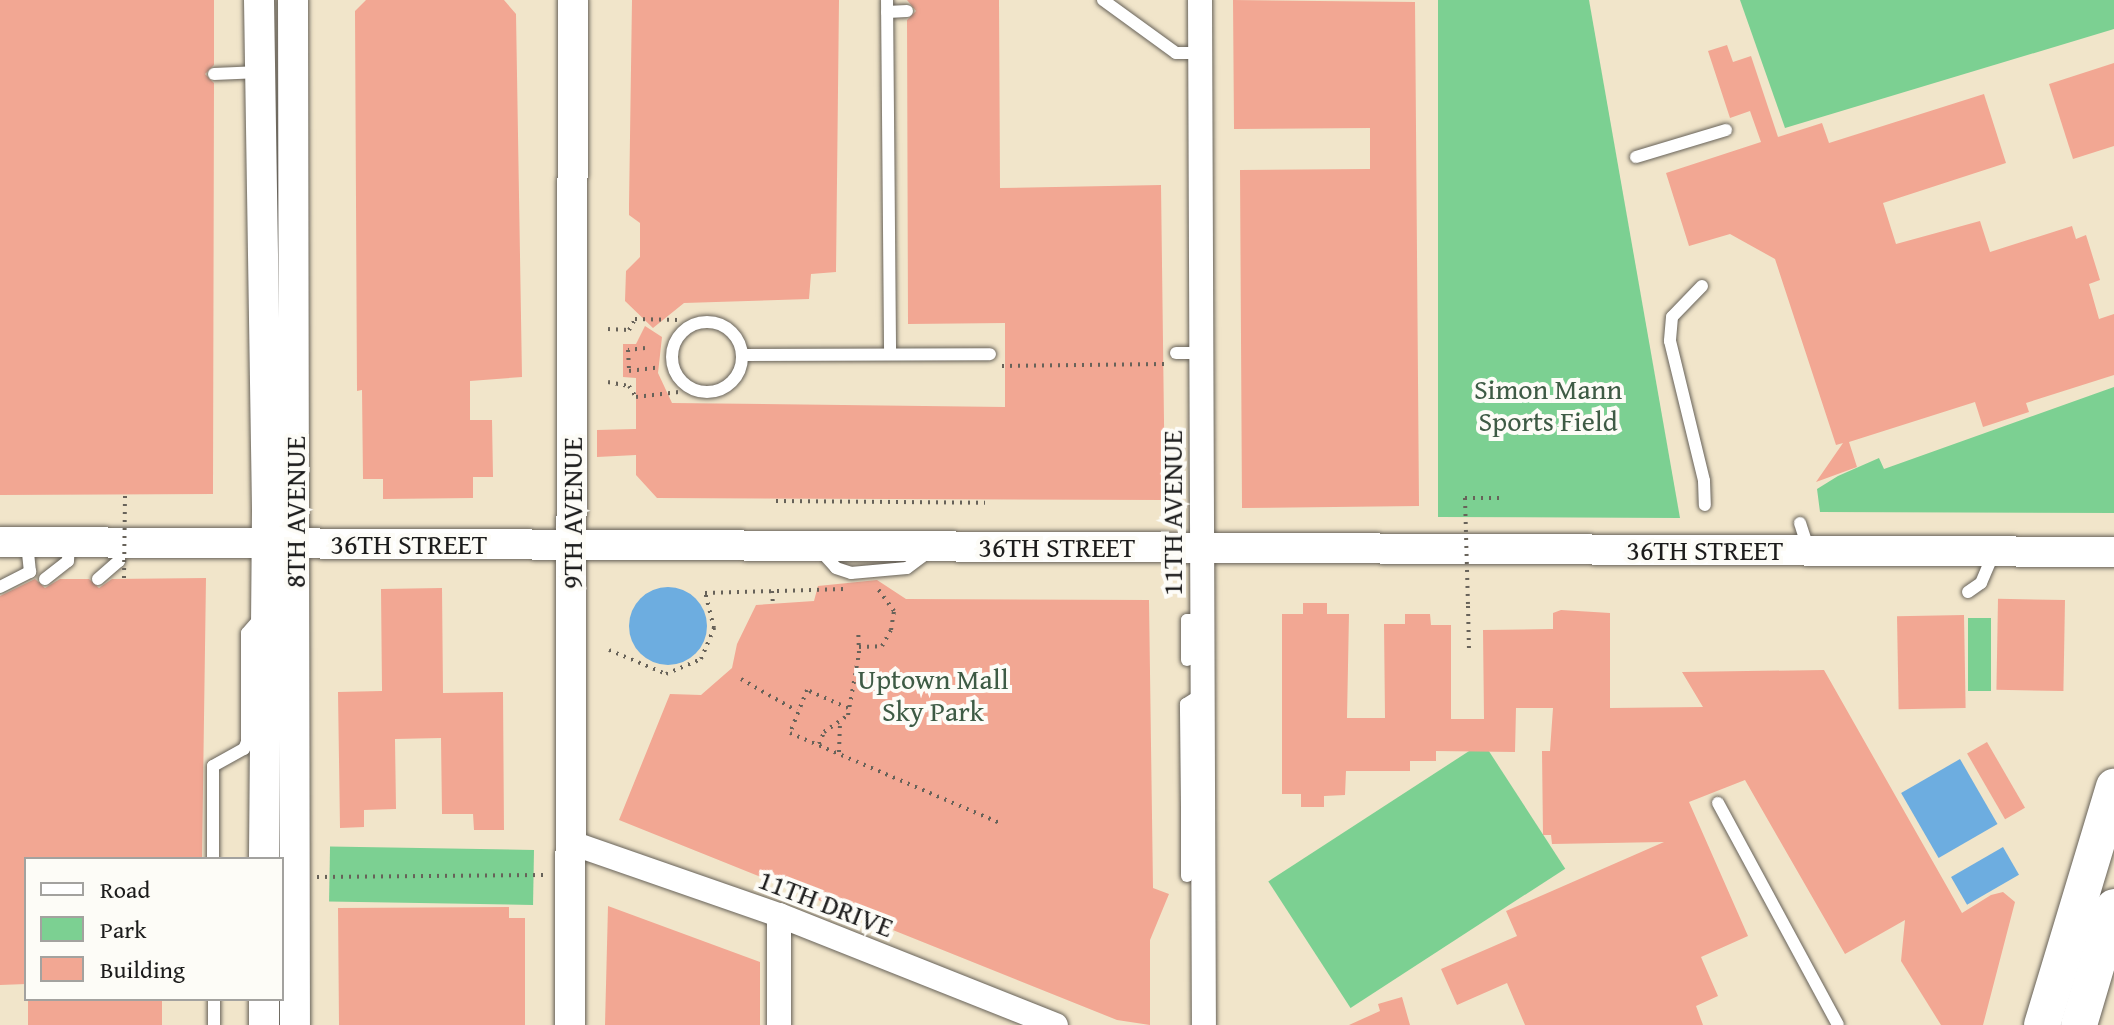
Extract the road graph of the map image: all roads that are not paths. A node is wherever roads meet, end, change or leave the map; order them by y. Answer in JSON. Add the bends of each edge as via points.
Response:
{"nodes":[{"id":1,"x":259,"y":0,"type":"edge"},
{"id":2,"x":293,"y":0,"type":"edge"},
{"id":3,"x":573,"y":0,"type":"edge"},
{"id":4,"x":1103,"y":0,"type":"edge"},
{"id":5,"x":1200,"y":0,"type":"edge"},
{"id":6,"x":887,"y":6,"type":"edge"},
{"id":7,"x":907,"y":11,"type":"dead end"},
{"id":8,"x":1200,"y":53,"type":"junction"},
{"id":9,"x":260,"y":72,"type":"junction"},
{"id":10,"x":214,"y":74,"type":"dead end"},
{"id":11,"x":1726,"y":130,"type":"dead end"},
{"id":12,"x":1636,"y":157,"type":"dead end"},
{"id":13,"x":1702,"y":286,"type":"dead end"},
{"id":14,"x":890,"y":353,"type":"junction"},
{"id":15,"x":1201,"y":353,"type":"junction"},
{"id":16,"x":742,"y":355,"type":"junction"},
{"id":17,"x":1176,"y":359,"type":"road end"},
{"id":18,"x":989,"y":360,"type":"road end"},
{"id":19,"x":1705,"y":505,"type":"dead end"},
{"id":20,"x":14,"y":542,"type":"edge"},
{"id":21,"x":69,"y":543,"type":"junction"},
{"id":22,"x":119,"y":543,"type":"junction"},
{"id":23,"x":281,"y":543,"type":"junction"},
{"id":24,"x":573,"y":545,"type":"junction"},
{"id":25,"x":1202,"y":548,"type":"junction"},
{"id":26,"x":1995,"y":551,"type":"junction"},
{"id":27,"x":2114,"y":552,"type":"edge"},
{"id":28,"x":45,"y":579,"type":"dead end"},
{"id":29,"x":98,"y":579,"type":"dead end"},
{"id":30,"x":0,"y":587,"type":"edge"},
{"id":31,"x":1968,"y":592,"type":"dead end"},
{"id":32,"x":266,"y":610,"type":"junction"},
{"id":33,"x":1202,"y":620,"type":"junction"},
{"id":34,"x":1187,"y":660,"type":"dead end"},
{"id":35,"x":2114,"y":787,"type":"edge"},
{"id":36,"x":1718,"y":803,"type":"dead end"},
{"id":37,"x":1195,"y":807,"type":"junction"},
{"id":38,"x":572,"y":843,"type":"junction"},
{"id":39,"x":213,"y":857,"type":"edge"},
{"id":40,"x":264,"y":857,"type":"edge"},
{"id":41,"x":1187,"y":876,"type":"dead end"},
{"id":42,"x":2114,"y":907,"type":"edge"},
{"id":43,"x":779,"y":915,"type":"junction"},
{"id":44,"x":214,"y":1001,"type":"edge"},
{"id":45,"x":264,"y":1001,"type":"edge"},
{"id":46,"x":214,"y":1025,"type":"edge"},
{"id":47,"x":264,"y":1025,"type":"edge"},
{"id":48,"x":295,"y":1025,"type":"edge"},
{"id":49,"x":570,"y":1025,"type":"edge"},
{"id":50,"x":779,"y":1025,"type":"edge"},
{"id":51,"x":1056,"y":1025,"type":"edge"},
{"id":52,"x":1204,"y":1025,"type":"edge"},
{"id":53,"x":1838,"y":1025,"type":"edge"},
{"id":54,"x":2042,"y":1025,"type":"edge"},
{"id":55,"x":2079,"y":1025,"type":"edge"}],
"edges":[{"from":1,"to":9,"type":"street","name":"8TH AVENUE"},
{"from":2,"to":23,"type":"street","name":"8TH AVENUE"},
{"from":3,"to":24,"type":"street","name":"9TH AVENUE"},
{"from":4,"to":8,"type":"lane","via":[[1176,53]]},
{"from":5,"to":8,"type":"street","name":"11TH AVENUE"},
{"from":6,"to":7,"type":"lane"},
{"from":6,"to":14,"type":"lane"},
{"from":8,"to":15,"type":"street","name":"11TH AVENUE"},
{"from":9,"to":10,"type":"lane"},
{"from":9,"to":23,"type":"street","name":"8TH AVENUE"},
{"from":11,"to":12,"type":"lane"},
{"from":13,"to":19,"type":"lane","via":[[1672,317],[1670,341],[1704,481]]},
{"from":14,"to":16,"type":"lane"},
{"from":14,"to":18,"type":"lane"},
{"from":15,"to":17,"type":"lane"},
{"from":15,"to":25,"type":"street","name":"11TH AVENUE"},
{"from":16,"to":16,"type":"lane","via":[[735,337],[709,323],[682,333],[672,359],[684,384],[712,392],[731,383]]},
{"from":20,"to":21,"type":"street","name":"36TH STREET"},
{"from":20,"to":30,"type":"lane","via":[[30,572]]},
{"from":21,"to":22,"type":"street","name":"36TH STREET"},
{"from":21,"to":28,"type":"lane","via":[[68,561]]},
{"from":22,"to":23,"type":"street","name":"36TH STREET"},
{"from":22,"to":29,"type":"lane","via":[[119,561]]},
{"from":23,"to":24,"type":"street","name":"36TH STREET"},
{"from":23,"to":32,"type":"street","name":"8TH AVENUE"},
{"from":23,"to":48,"type":"street","name":"8TH AVENUE","via":[[295,877]]},
{"from":24,"to":25,"type":"street","name":"36TH STREET"},
{"from":24,"to":38,"type":"street","name":"9TH AVENUE"},
{"from":25,"to":26,"type":"street","name":"36TH STREET","via":[[1804,537]]},
{"from":25,"to":33,"type":"street","name":"11TH AVENUE"},
{"from":26,"to":27,"type":"street","name":"36TH STREET"},
{"from":26,"to":31,"type":"lane","via":[[1981,583]]},
{"from":32,"to":39,"type":"lane","via":[[247,633],[244,749],[213,766]]},
{"from":32,"to":40,"type":"street","name":"8TH AVENUE"},
{"from":33,"to":34,"type":"lane","via":[[1187,620]]},
{"from":33,"to":37,"type":"street","name":"11TH AVENUE"},
{"from":35,"to":54,"type":"main road"},
{"from":36,"to":53,"type":"lane"},
{"from":37,"to":41,"type":"lane"},
{"from":37,"to":52,"type":"street","name":"11TH AVENUE"},
{"from":38,"to":43,"type":"street","name":"11TH DRIVE"},
{"from":38,"to":49,"type":"street","name":"9TH AVENUE"},
{"from":42,"to":55,"type":"main road"},
{"from":43,"to":50,"type":"street","via":[[771,997]]},
{"from":43,"to":51,"type":"street","name":"11TH DRIVE"},
{"from":44,"to":46,"type":"lane"},
{"from":45,"to":47,"type":"street"}]}
